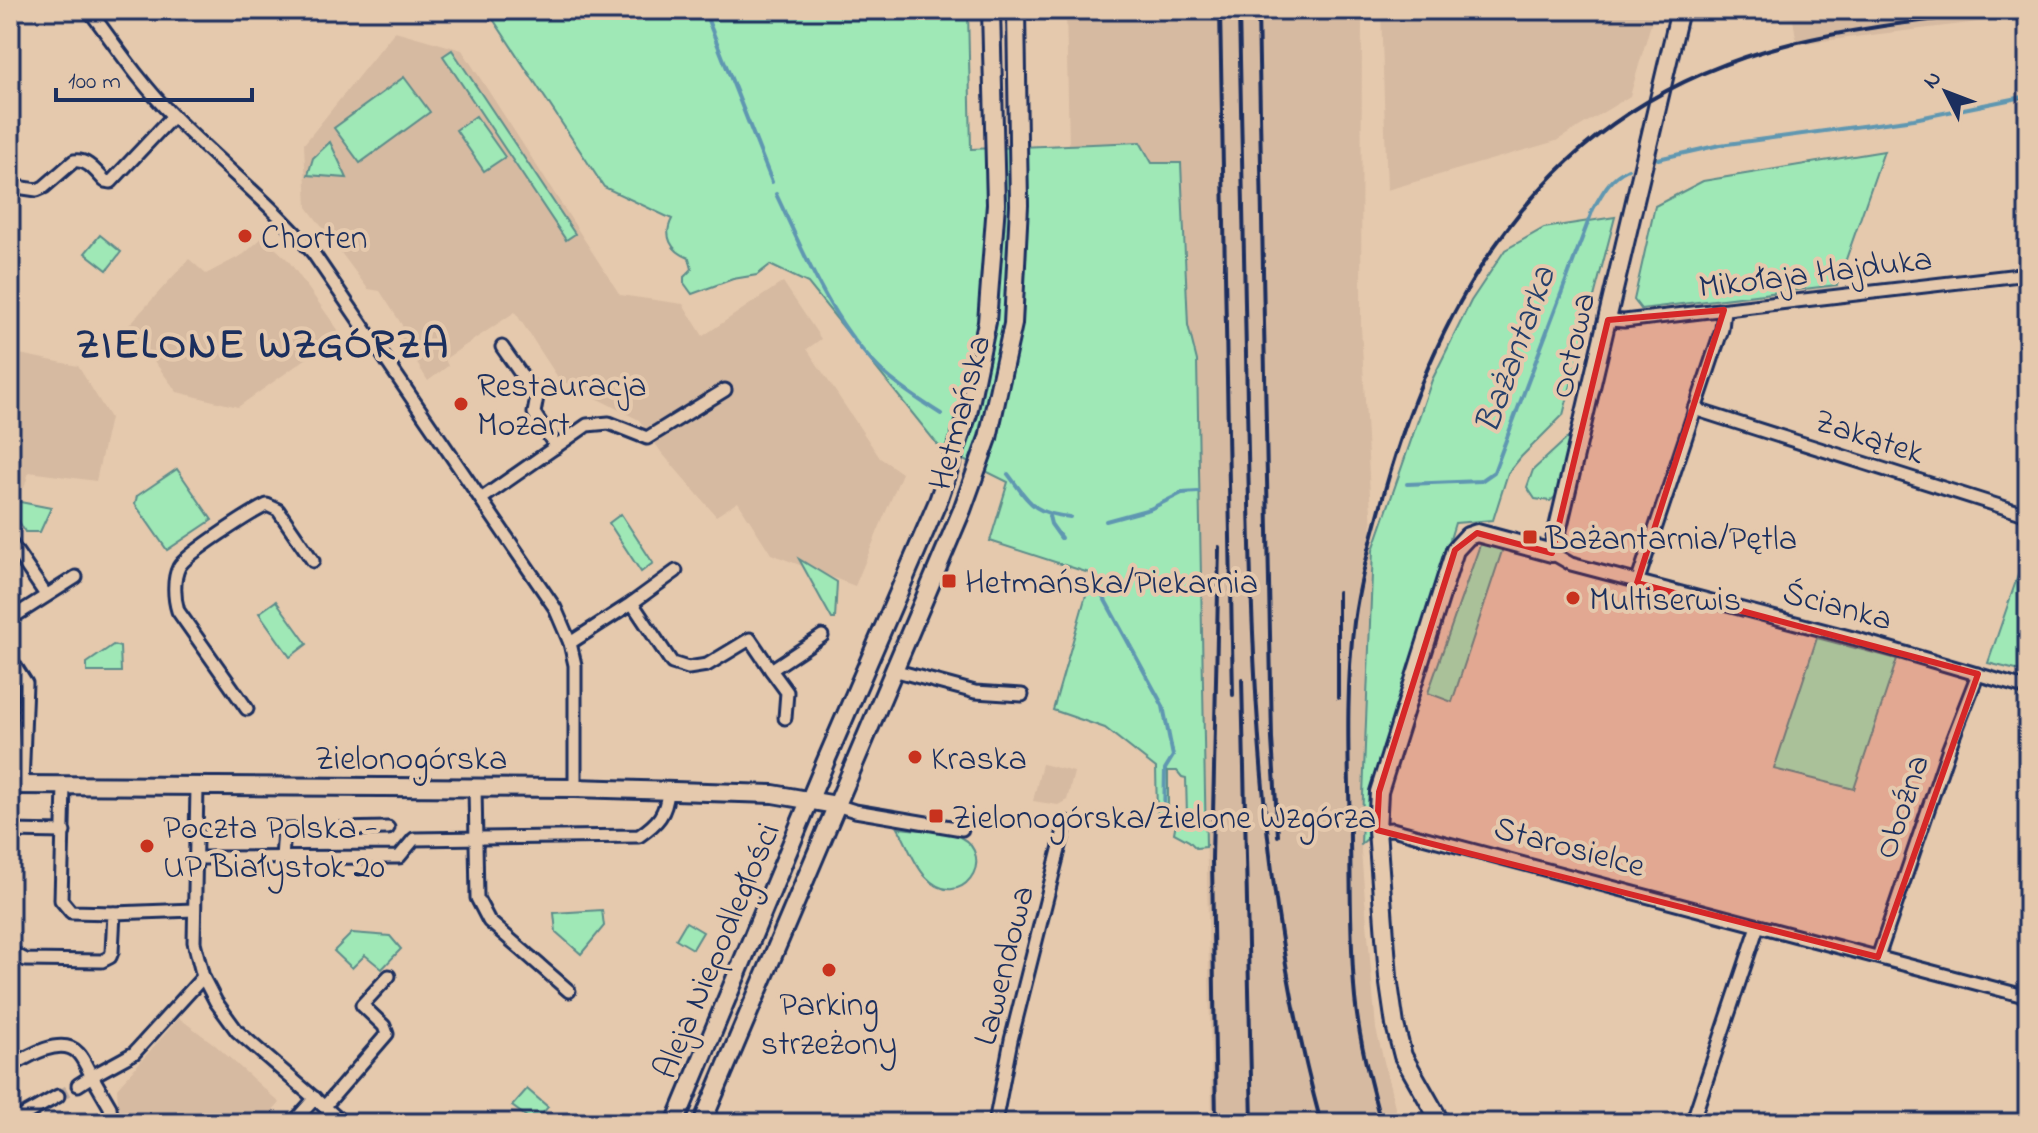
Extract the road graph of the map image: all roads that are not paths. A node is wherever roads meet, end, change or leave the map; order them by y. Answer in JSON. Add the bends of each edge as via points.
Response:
{"nodes":[{"id":1,"x":89,"y":10,"type":"edge"},
{"id":2,"x":991,"y":10,"type":"edge"},
{"id":3,"x":1016,"y":10,"type":"edge"},
{"id":4,"x":1680,"y":10,"type":"edge"},
{"id":5,"x":173,"y":116,"type":"junction"},
{"id":6,"x":10,"y":186,"type":"edge"},
{"id":7,"x":2028,"y":274,"type":"edge"},
{"id":8,"x":1724,"y":310,"type":"junction"},
{"id":9,"x":1608,"y":320,"type":"junction"},
{"id":10,"x":502,"y":347,"type":"dead end"},
{"id":11,"x":725,"y":390,"type":"dead end"},
{"id":12,"x":1694,"y":409,"type":"junction"},
{"id":13,"x":556,"y":447,"type":"junction"},
{"id":14,"x":481,"y":499,"type":"junction"},
{"id":15,"x":938,"y":501,"type":"junction"},
{"id":16,"x":962,"y":510,"type":"junction"},
{"id":17,"x":2028,"y":515,"type":"edge"},
{"id":18,"x":10,"y":542,"type":"edge"},
{"id":19,"x":1552,"y":553,"type":"junction"},
{"id":20,"x":313,"y":561,"type":"dead end"},
{"id":21,"x":676,"y":571,"type":"dead end"},
{"id":22,"x":76,"y":577,"type":"dead end"},
{"id":23,"x":1637,"y":583,"type":"junction"},
{"id":24,"x":46,"y":595,"type":"junction"},
{"id":25,"x":632,"y":603,"type":"junction"},
{"id":26,"x":10,"y":619,"type":"edge"},
{"id":27,"x":822,"y":636,"type":"dead end"},
{"id":28,"x":570,"y":643,"type":"junction"},
{"id":29,"x":10,"y":658,"type":"edge"},
{"id":30,"x":771,"y":670,"type":"junction"},
{"id":31,"x":893,"y":670,"type":"junction"},
{"id":32,"x":1978,"y":674,"type":"junction"},
{"id":33,"x":2028,"y":689,"type":"edge"},
{"id":34,"x":1022,"y":695,"type":"dead end"},
{"id":35,"x":247,"y":709,"type":"dead end"},
{"id":36,"x":785,"y":718,"type":"dead end"},
{"id":37,"x":16,"y":785,"type":"edge"},
{"id":38,"x":64,"y":786,"type":"junction"},
{"id":39,"x":197,"y":787,"type":"junction"},
{"id":40,"x":475,"y":787,"type":"junction"},
{"id":41,"x":575,"y":788,"type":"junction"},
{"id":42,"x":668,"y":791,"type":"junction"},
{"id":43,"x":811,"y":800,"type":"junction"},
{"id":44,"x":836,"y":805,"type":"junction"},
{"id":45,"x":1066,"y":822,"type":"dead end"},
{"id":46,"x":388,"y":828,"type":"dead end"},
{"id":47,"x":962,"y":829,"type":"dead end"},
{"id":48,"x":1377,"y":830,"type":"junction"},
{"id":49,"x":10,"y":831,"type":"edge"},
{"id":50,"x":64,"y":832,"type":"junction"},
{"id":51,"x":477,"y":839,"type":"junction"},
{"id":52,"x":194,"y":858,"type":"junction"},
{"id":53,"x":282,"y":858,"type":"junction"},
{"id":54,"x":194,"y":910,"type":"junction"},
{"id":55,"x":114,"y":913,"type":"junction"},
{"id":56,"x":1758,"y":926,"type":"junction"},
{"id":57,"x":10,"y":952,"type":"edge"},
{"id":58,"x":1878,"y":957,"type":"junction"},
{"id":59,"x":389,"y":976,"type":"dead end"},
{"id":60,"x":203,"y":977,"type":"junction"},
{"id":61,"x":569,"y":991,"type":"dead end"},
{"id":62,"x":2028,"y":997,"type":"edge"},
{"id":63,"x":10,"y":1067,"type":"edge"},
{"id":64,"x":92,"y":1076,"type":"junction"},
{"id":65,"x":78,"y":1085,"type":"tunnel mouth"},
{"id":66,"x":58,"y":1096,"type":"tunnel mouth"},
{"id":67,"x":320,"y":1102,"type":"junction"},
{"id":68,"x":10,"y":1123,"type":"edge"},
{"id":69,"x":112,"y":1123,"type":"edge"},
{"id":70,"x":293,"y":1123,"type":"edge"},
{"id":71,"x":343,"y":1123,"type":"edge"},
{"id":72,"x":675,"y":1123,"type":"edge"},
{"id":73,"x":702,"y":1123,"type":"edge"},
{"id":74,"x":995,"y":1123,"type":"edge"},
{"id":75,"x":1441,"y":1123,"type":"edge"},
{"id":76,"x":1692,"y":1123,"type":"edge"}],
"edges":[{"from":1,"to":5,"type":"street"},
{"from":2,"to":15,"type":"main road","name":"Hetmańska","via":[[996,204],[987,322],[968,414]]},
{"from":3,"to":16,"type":"main road","name":"Hetmańska","via":[[1019,205],[1013,324],[988,438]]},
{"from":4,"to":9,"type":"main road","name":"Octowa"},
{"from":5,"to":6,"type":"street","via":[[111,182],[80,160],[37,190]]},
{"from":5,"to":14,"type":"street","via":[[313,253]]},
{"from":7,"to":8,"type":"street","name":"Mikołaja Hajduka"},
{"from":8,"to":9,"type":"street","name":"Mikołaja Hajduka"},
{"from":8,"to":12,"type":"street"},
{"from":9,"to":19,"type":"main road","name":"Octowa"},
{"from":10,"to":13,"type":"street","via":[[537,397],[534,413]]},
{"from":11,"to":13,"type":"street","via":[[647,438],[609,423],[587,425]]},
{"from":12,"to":17,"type":"street","name":"Zakątek"},
{"from":12,"to":23,"type":"street"},
{"from":13,"to":14,"type":"street"},
{"from":14,"to":28,"type":"street","via":[[555,608]]},
{"from":15,"to":16,"type":"main road"},
{"from":15,"to":43,"type":"main road","name":"Hetmańska"},
{"from":16,"to":31,"type":"main road","name":"Hetmańska"},
{"from":18,"to":24,"type":"street"},
{"from":19,"to":23,"type":"street","name":"Ścianka","via":[[1571,564]]},
{"from":19,"to":48,"type":"main road","name":"Ścianka","via":[[1477,533],[1455,550],[1379,792]]},
{"from":20,"to":35,"type":"street","via":[[278,510],[267,505],[188,557],[177,571],[178,611]]},
{"from":21,"to":25,"type":"street"},
{"from":22,"to":24,"type":"street"},
{"from":23,"to":32,"type":"street","name":"Ścianka"},
{"from":24,"to":26,"type":"street"},
{"from":25,"to":28,"type":"street"},
{"from":25,"to":30,"type":"street","via":[[672,663],[688,668],[707,665],[750,639]]},
{"from":27,"to":30,"type":"street"},
{"from":28,"to":41,"type":"street","via":[[575,665]]},
{"from":29,"to":37,"type":"street","via":[[26,683]]},
{"from":30,"to":36,"type":"street","via":[[787,692]]},
{"from":31,"to":34,"type":"street","via":[[975,692]]},
{"from":31,"to":44,"type":"main road","name":"Hetmańska"},
{"from":32,"to":33,"type":"street","name":"Ścianka"},
{"from":32,"to":58,"type":"street","name":"Oboźna"},
{"from":37,"to":38,"type":"main road","name":"Zielonogórska"},
{"from":38,"to":39,"type":"main road","name":"Zielonogórska"},
{"from":38,"to":50,"type":"street"},
{"from":39,"to":40,"type":"main road","name":"Zielonogórska"},
{"from":39,"to":52,"type":"street"},
{"from":40,"to":41,"type":"main road","name":"Zielonogórska"},
{"from":40,"to":51,"type":"street"},
{"from":41,"to":42,"type":"main road","name":"Zielonogórska"},
{"from":42,"to":43,"type":"main road","name":"Zielonogórska"},
{"from":42,"to":51,"type":"street","via":[[666,810],[639,836]]},
{"from":43,"to":44,"type":"main road","name":"Zielonogórska"},
{"from":43,"to":72,"type":"main road","name":"Aleja Niepodległości"},
{"from":44,"to":47,"type":"street"},
{"from":44,"to":73,"type":"main road","name":"Aleja Niepodległości"},
{"from":45,"to":74,"type":"street","name":"Lawendowa"},
{"from":46,"to":53,"type":"street","via":[[284,830]]},
{"from":48,"to":56,"type":"street","name":"Starosielce","via":[[1392,829]]},
{"from":48,"to":75,"type":"main road","via":[[1395,1025],[1403,1056]]},
{"from":49,"to":50,"type":"street"},
{"from":50,"to":55,"type":"street","via":[[63,904],[71,912]]},
{"from":51,"to":53,"type":"street","via":[[414,839],[399,857]]},
{"from":51,"to":61,"type":"street","via":[[477,898],[489,921]]},
{"from":52,"to":53,"type":"street"},
{"from":52,"to":54,"type":"street"},
{"from":54,"to":55,"type":"street"},
{"from":54,"to":60,"type":"street","via":[[194,942]]},
{"from":55,"to":57,"type":"street","via":[[107,960],[26,960]]},
{"from":56,"to":58,"type":"street","name":"Starosielce"},
{"from":56,"to":76,"type":"street"},
{"from":58,"to":62,"type":"street","name":"Starosielce"},
{"from":59,"to":67,"type":"street","via":[[362,1005],[387,1034]]},
{"from":60,"to":64,"type":"street","via":[[134,1053]]},
{"from":60,"to":67,"type":"street","via":[[237,1031]]},
{"from":63,"to":64,"type":"street","via":[[39,1049],[68,1048],[79,1053]]},
{"from":64,"to":65,"type":"street"},
{"from":64,"to":69,"type":"street","via":[[110,1107]]},
{"from":66,"to":68,"type":"street"},
{"from":67,"to":70,"type":"street"},
{"from":67,"to":71,"type":"street"}]}
